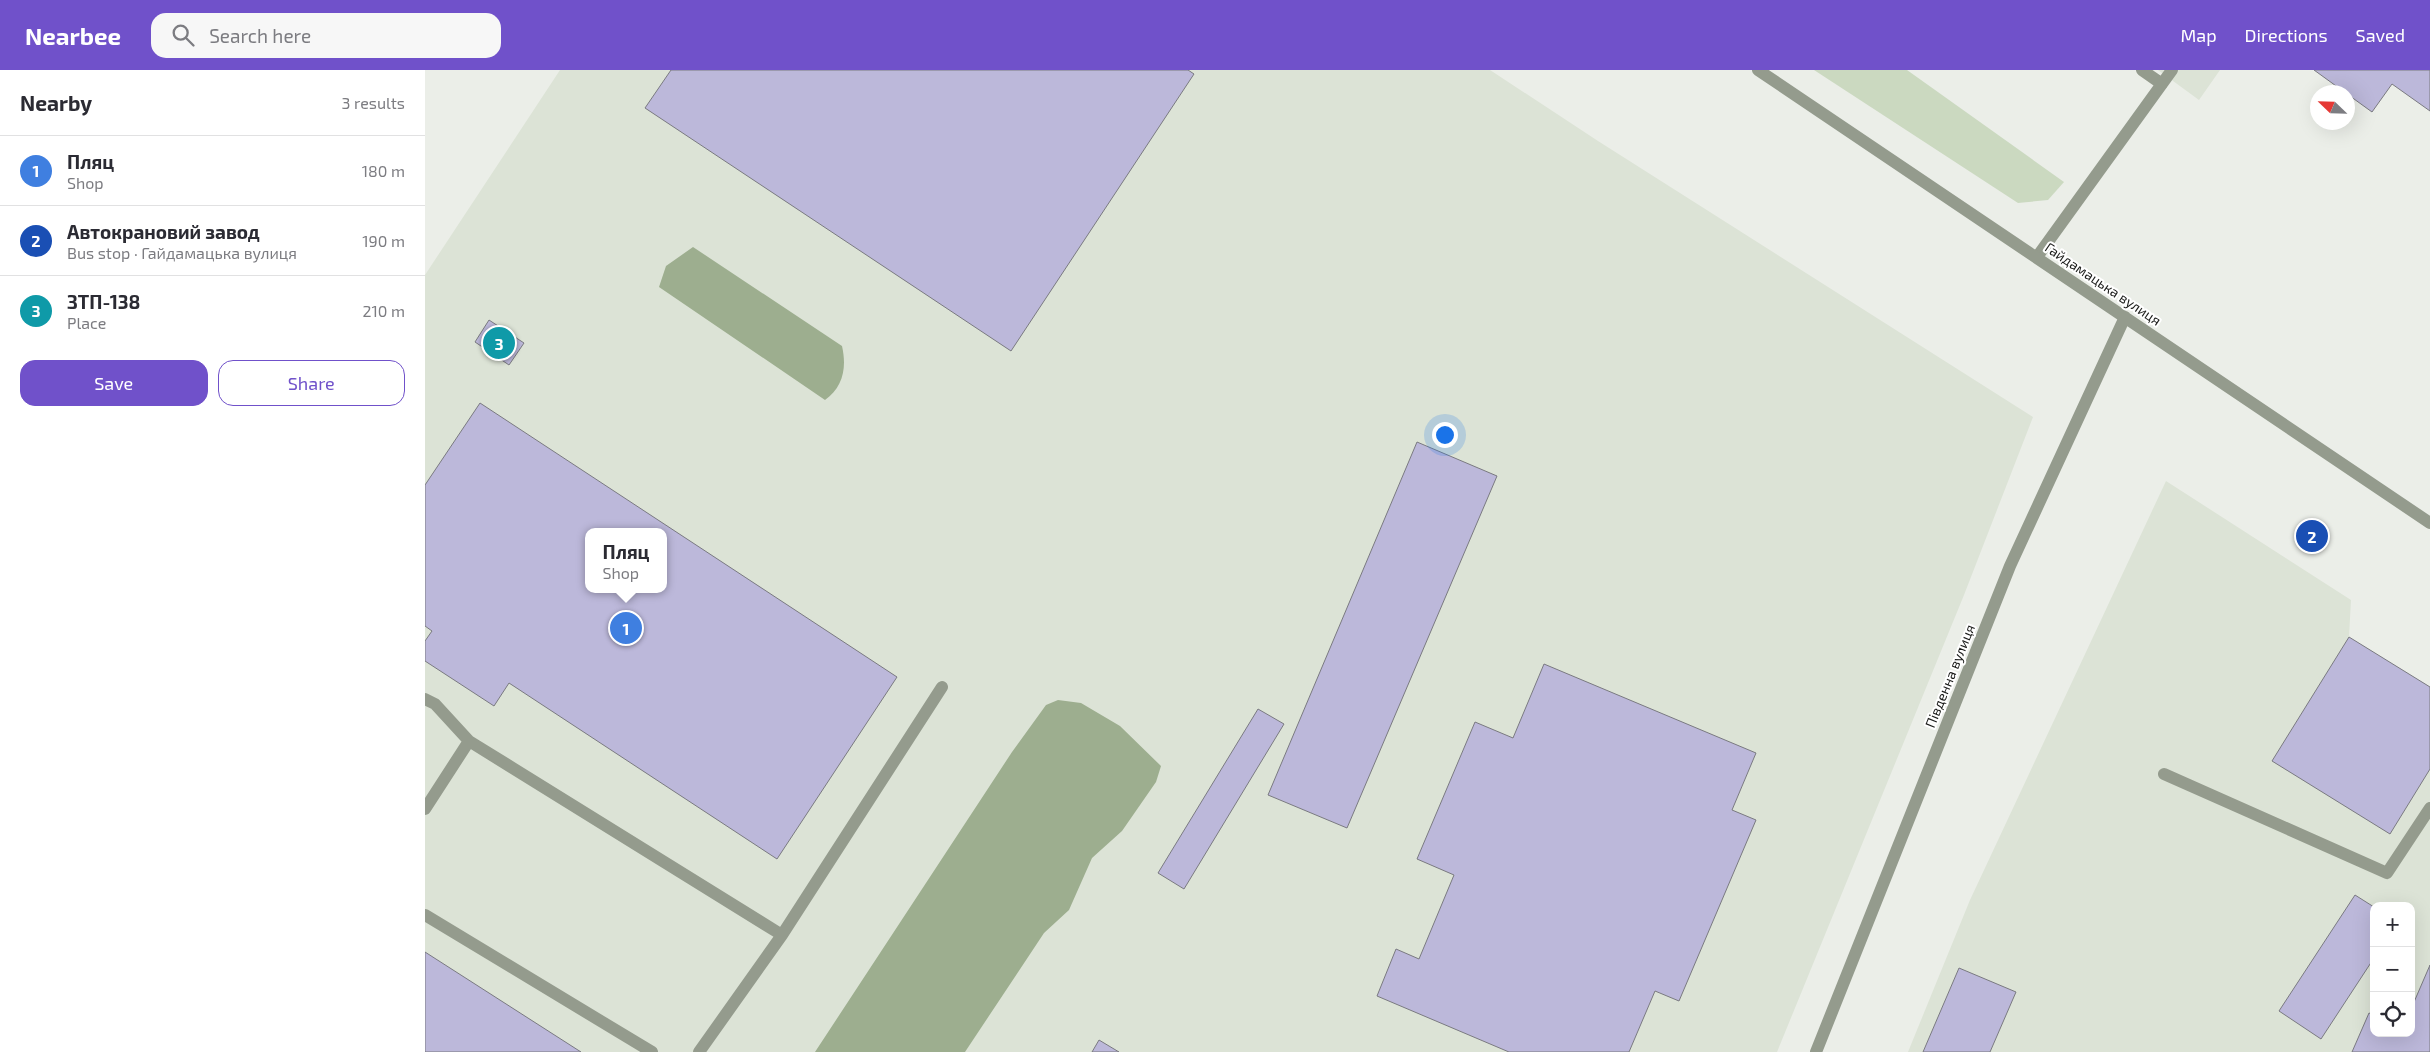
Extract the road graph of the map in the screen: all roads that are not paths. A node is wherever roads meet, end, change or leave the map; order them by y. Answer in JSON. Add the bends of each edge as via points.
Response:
{"nodes":[{"id":1,"x":1758,"y":70,"type":"edge"},
{"id":2,"x":2143,"y":70,"type":"edge"},
{"id":3,"x":2172,"y":70,"type":"edge"},
{"id":4,"x":2162,"y":84,"type":"junction"},
{"id":5,"x":2037,"y":257,"type":"junction"},
{"id":6,"x":2125,"y":317,"type":"junction"},
{"id":7,"x":2428,"y":518,"type":"edge"},
{"id":8,"x":942,"y":688,"type":"dead end"},
{"id":9,"x":425,"y":699,"type":"edge"},
{"id":10,"x":469,"y":741,"type":"junction"},
{"id":11,"x":2164,"y":774,"type":"dead end"},
{"id":12,"x":425,"y":808,"type":"edge"},
{"id":13,"x":2430,"y":808,"type":"edge"},
{"id":14,"x":425,"y":915,"type":"edge"},
{"id":15,"x":782,"y":934,"type":"junction"},
{"id":16,"x":652,"y":1052,"type":"edge"},
{"id":17,"x":699,"y":1052,"type":"edge"},
{"id":18,"x":1816,"y":1052,"type":"edge"}],
"edges":[{"from":1,"to":5,"type":"street","name":"Гайдамацька вулиця"},
{"from":2,"to":4,"type":"street"},
{"from":3,"to":4,"type":"street"},
{"from":4,"to":5,"type":"street"},
{"from":5,"to":6,"type":"street","name":"Гайдамацька вулиця"},
{"from":6,"to":7,"type":"street","name":"Гайдамацька вулиця"},
{"from":6,"to":18,"type":"street","name":"Південна вулиця","via":[[2009,566]]},
{"from":8,"to":15,"type":"street"},
{"from":9,"to":10,"type":"street","via":[[435,704]]},
{"from":10,"to":12,"type":"street"},
{"from":10,"to":15,"type":"street"},
{"from":11,"to":13,"type":"street","via":[[2387,873]]},
{"from":14,"to":16,"type":"street"},
{"from":15,"to":17,"type":"street"}]}
